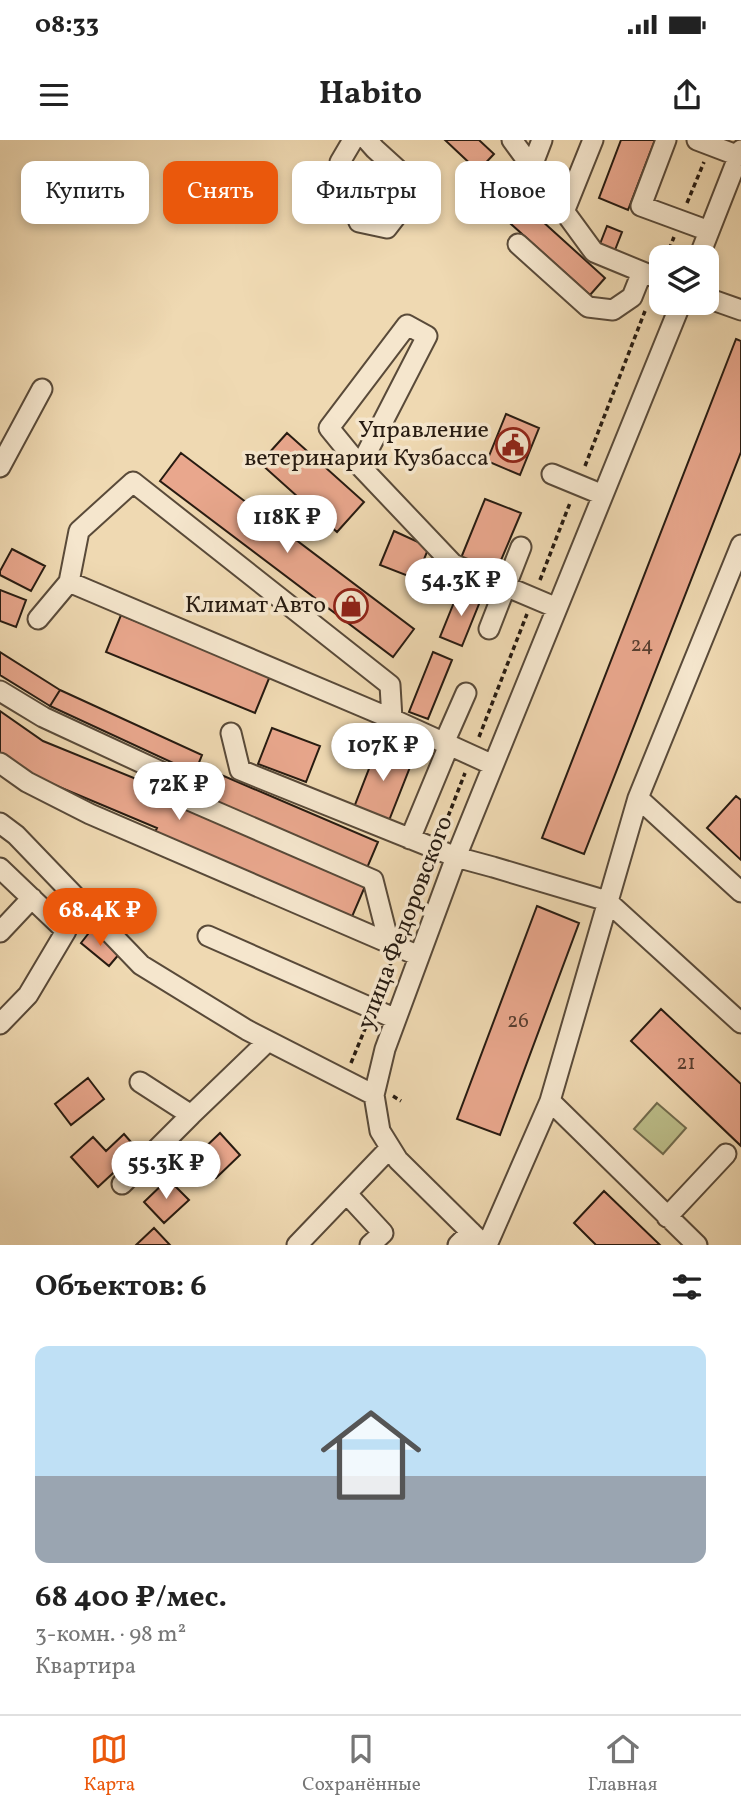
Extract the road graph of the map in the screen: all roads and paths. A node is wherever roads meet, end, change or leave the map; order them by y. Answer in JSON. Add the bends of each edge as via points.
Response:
{"nodes":[{"id":1,"x":354,"y":140,"type":"edge"},
{"id":2,"x":367,"y":140,"type":"edge"},
{"id":3,"x":512,"y":140,"type":"edge"},
{"id":4,"x":542,"y":140,"type":"edge"},
{"id":5,"x":593,"y":140,"type":"edge"},
{"id":6,"x":666,"y":140,"type":"edge"},
{"id":7,"x":704,"y":142,"type":"edge"},
{"id":8,"x":740,"y":153,"type":"edge"},
{"id":9,"x":527,"y":161,"type":"edge"},
{"id":10,"x":533,"y":161,"type":"edge"},
{"id":11,"x":570,"y":197,"type":"edge"},
{"id":12,"x":570,"y":220,"type":"edge"},
{"id":13,"x":681,"y":220,"type":"junction"},
{"id":14,"x":709,"y":231,"type":"junction"},
{"id":15,"x":518,"y":244,"type":"dead end"},
{"id":16,"x":671,"y":245,"type":"edge"},
{"id":17,"x":704,"y":245,"type":"edge"},
{"id":18,"x":649,"y":275,"type":"edge"},
{"id":19,"x":649,"y":282,"type":"edge"},
{"id":20,"x":649,"y":291,"type":"edge"},
{"id":21,"x":719,"y":302,"type":"edge"},
{"id":22,"x":741,"y":310,"type":"edge"},
{"id":23,"x":676,"y":315,"type":"edge"},
{"id":24,"x":42,"y":389,"type":"dead end"},
{"id":25,"x":360,"y":466,"type":"junction"},
{"id":26,"x":0,"y":467,"type":"edge"},
{"id":27,"x":552,"y":474,"type":"dead end"},
{"id":28,"x":578,"y":485,"type":"junction"},
{"id":29,"x":603,"y":495,"type":"junction"},
{"id":30,"x":741,"y":545,"type":"edge"},
{"id":31,"x":521,"y":547,"type":"dead end"},
{"id":32,"x":69,"y":582,"type":"junction"},
{"id":33,"x":506,"y":586,"type":"junction"},
{"id":34,"x":533,"y":598,"type":"junction"},
{"id":35,"x":557,"y":608,"type":"junction"},
{"id":36,"x":38,"y":619,"type":"dead end"},
{"id":37,"x":489,"y":629,"type":"dead end"},
{"id":38,"x":0,"y":691,"type":"edge"},
{"id":39,"x":466,"y":693,"type":"dead end"},
{"id":40,"x":392,"y":719,"type":"junction"},
{"id":41,"x":231,"y":733,"type":"dead end"},
{"id":42,"x":447,"y":744,"type":"junction"},
{"id":43,"x":472,"y":755,"type":"junction"},
{"id":44,"x":0,"y":763,"type":"edge"},
{"id":45,"x":494,"y":765,"type":"junction"},
{"id":46,"x":638,"y":798,"type":"junction"},
{"id":47,"x":0,"y":823,"type":"edge"},
{"id":48,"x":410,"y":839,"type":"junction"},
{"id":49,"x":435,"y":849,"type":"junction"},
{"id":50,"x":456,"y":857,"type":"junction"},
{"id":51,"x":0,"y":868,"type":"edge"},
{"id":52,"x":741,"y":892,"type":"edge"},
{"id":53,"x":32,"y":898,"type":"junction"},
{"id":54,"x":607,"y":901,"type":"junction"},
{"id":55,"x":0,"y":933,"type":"edge"},
{"id":56,"x":208,"y":936,"type":"dead end"},
{"id":57,"x":393,"y":945,"type":"junction"},
{"id":58,"x":419,"y":956,"type":"junction"},
{"id":59,"x":373,"y":1009,"type":"junction"},
{"id":60,"x":396,"y":1019,"type":"junction"},
{"id":61,"x":741,"y":1023,"type":"edge"},
{"id":62,"x":0,"y":1024,"type":"edge"},
{"id":63,"x":268,"y":1041,"type":"junction"},
{"id":64,"x":350,"y":1067,"type":"dead end"},
{"id":65,"x":140,"y":1082,"type":"dead end"},
{"id":66,"x":375,"y":1090,"type":"junction"},
{"id":67,"x":401,"y":1101,"type":"dead end"},
{"id":68,"x":550,"y":1101,"type":"junction"},
{"id":69,"x":191,"y":1115,"type":"junction"},
{"id":70,"x":390,"y":1148,"type":"junction"},
{"id":71,"x":726,"y":1154,"type":"dead end"},
{"id":72,"x":122,"y":1184,"type":"dead end"},
{"id":73,"x":346,"y":1194,"type":"junction"},
{"id":74,"x":667,"y":1217,"type":"junction"},
{"id":75,"x":475,"y":1242,"type":"edge"},
{"id":76,"x":297,"y":1245,"type":"edge"},
{"id":77,"x":370,"y":1245,"type":"edge"},
{"id":78,"x":697,"y":1245,"type":"edge"}],
"edges":[{"from":1,"to":2,"type":"street","via":[[341,162],[348,195],[359,222],[387,228],[407,202],[411,186]]},
{"from":3,"to":9,"type":"street"},
{"from":4,"to":10,"type":"street"},
{"from":5,"to":11,"type":"street"},
{"from":6,"to":13,"type":"street","via":[[641,205]]},
{"from":7,"to":8,"type":"street"},
{"from":7,"to":13,"type":"path"},
{"from":8,"to":14,"type":"street"},
{"from":12,"to":18,"type":"street","via":[[594,253]]},
{"from":13,"to":14,"type":"street"},
{"from":13,"to":16,"type":"path"},
{"from":14,"to":17,"type":"street"},
{"from":15,"to":19,"type":"street","via":[[588,307],[613,310]]},
{"from":20,"to":28,"type":"path"},
{"from":21,"to":22,"type":"street"},
{"from":23,"to":29,"type":"street","name":"улица Федоровского"},
{"from":24,"to":26,"type":"street"},
{"from":25,"to":25,"type":"street","via":[[329,428],[407,325],[426,336]]},
{"from":25,"to":33,"type":"street","via":[[453,564]]},
{"from":27,"to":28,"type":"street"},
{"from":28,"to":29,"type":"street"},
{"from":28,"to":34,"type":"path"},
{"from":29,"to":35,"type":"street","name":"улица Федоровского"},
{"from":30,"to":46,"type":"street"},
{"from":31,"to":33,"type":"street"},
{"from":32,"to":36,"type":"street"},
{"from":32,"to":40,"type":"street"},
{"from":32,"to":40,"type":"street","via":[[79,531],[133,482],[390,685]]},
{"from":33,"to":34,"type":"street"},
{"from":33,"to":37,"type":"street"},
{"from":34,"to":35,"type":"street"},
{"from":34,"to":43,"type":"path"},
{"from":35,"to":45,"type":"street","name":"улица Федоровского"},
{"from":38,"to":57,"type":"street","via":[[43,717],[168,775],[191,800],[373,880]]},
{"from":39,"to":42,"type":"street"},
{"from":40,"to":42,"type":"street"},
{"from":41,"to":48,"type":"street","via":[[240,770]]},
{"from":42,"to":43,"type":"street"},
{"from":42,"to":48,"type":"street"},
{"from":43,"to":45,"type":"street"},
{"from":43,"to":49,"type":"path"},
{"from":44,"to":57,"type":"street","via":[[90,814]]},
{"from":45,"to":50,"type":"street","name":"улица Федоровского"},
{"from":46,"to":52,"type":"street"},
{"from":46,"to":54,"type":"street"},
{"from":47,"to":63,"type":"street","via":[[141,965]]},
{"from":48,"to":49,"type":"street"},
{"from":49,"to":50,"type":"street"},
{"from":49,"to":57,"type":"path"},
{"from":50,"to":54,"type":"street"},
{"from":50,"to":58,"type":"street","name":"улица Федоровского"},
{"from":51,"to":53,"type":"street"},
{"from":53,"to":55,"type":"street"},
{"from":53,"to":62,"type":"street","via":[[66,931],[28,995]]},
{"from":54,"to":61,"type":"street"},
{"from":54,"to":68,"type":"street"},
{"from":56,"to":59,"type":"street"},
{"from":57,"to":58,"type":"street"},
{"from":57,"to":59,"type":"path"},
{"from":58,"to":60,"type":"street","name":"улица Федоровского"},
{"from":59,"to":60,"type":"street"},
{"from":59,"to":64,"type":"path"},
{"from":60,"to":66,"type":"street","name":"улица Федоровского"},
{"from":63,"to":66,"type":"street"},
{"from":63,"to":69,"type":"street"},
{"from":65,"to":69,"type":"street"},
{"from":66,"to":67,"type":"path"},
{"from":66,"to":70,"type":"street","via":[[380,1131]]},
{"from":68,"to":74,"type":"street"},
{"from":68,"to":75,"type":"street"},
{"from":69,"to":72,"type":"street"},
{"from":70,"to":73,"type":"street"},
{"from":70,"to":75,"type":"street"},
{"from":71,"to":74,"type":"street"},
{"from":73,"to":76,"type":"street"},
{"from":73,"to":77,"type":"street","via":[[383,1233]]},
{"from":74,"to":78,"type":"street"}]}
